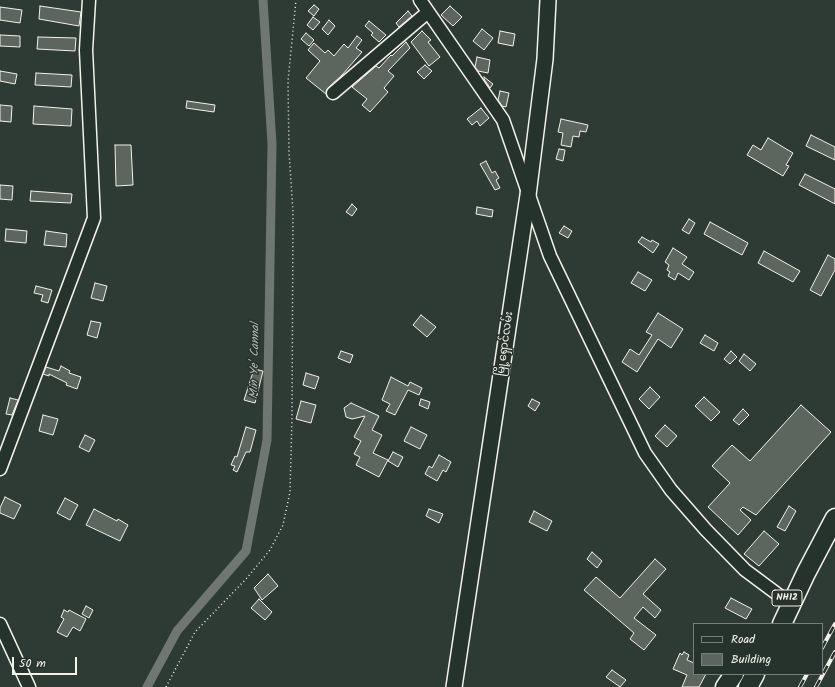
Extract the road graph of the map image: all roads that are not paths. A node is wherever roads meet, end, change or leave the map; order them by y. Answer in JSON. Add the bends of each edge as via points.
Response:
{"nodes":[{"id":1,"x":89,"y":0,"type":"edge"},
{"id":2,"x":420,"y":0,"type":"edge"},
{"id":3,"x":548,"y":0,"type":"edge"},
{"id":4,"x":428,"y":12,"type":"junction"},
{"id":5,"x":333,"y":93,"type":"dead end"},
{"id":6,"x":528,"y":195,"type":"junction"},
{"id":7,"x":1,"y":460,"type":"edge"},
{"id":8,"x":835,"y":518,"type":"edge"},
{"id":9,"x":789,"y":603,"type":"junction"},
{"id":10,"x":770,"y":623,"type":"edge"},
{"id":11,"x":782,"y":623,"type":"edge"},
{"id":12,"x":0,"y":624,"type":"edge"},
{"id":13,"x":733,"y":675,"type":"edge"},
{"id":14,"x":754,"y":675,"type":"edge"},
{"id":15,"x":29,"y":687,"type":"edge"},
{"id":16,"x":454,"y":687,"type":"edge"},
{"id":17,"x":725,"y":687,"type":"edge"},
{"id":18,"x":748,"y":687,"type":"edge"}],
"edges":[{"from":1,"to":7,"type":"street","via":[[86,50],[94,218]]},
{"from":2,"to":4,"type":"street"},
{"from":3,"to":6,"type":"main road","name":"မြို့ရှောင်လမ်း","via":[[545,59]]},
{"from":4,"to":5,"type":"street"},
{"from":4,"to":6,"type":"street","via":[[503,120]]},
{"from":6,"to":9,"type":"street","via":[[550,256],[644,453],[671,490],[706,530],[745,570]]},
{"from":6,"to":16,"type":"main road","name":"မြို့ရှောင်လမ်း"},
{"from":8,"to":9,"type":"highway","number":"NH12"},
{"from":9,"to":10,"type":"highway","number":"NH12"},
{"from":9,"to":11,"type":"highway","number":"NH12"},
{"from":12,"to":15,"type":"street"},
{"from":13,"to":17,"type":"highway"},
{"from":14,"to":18,"type":"highway"}]}
